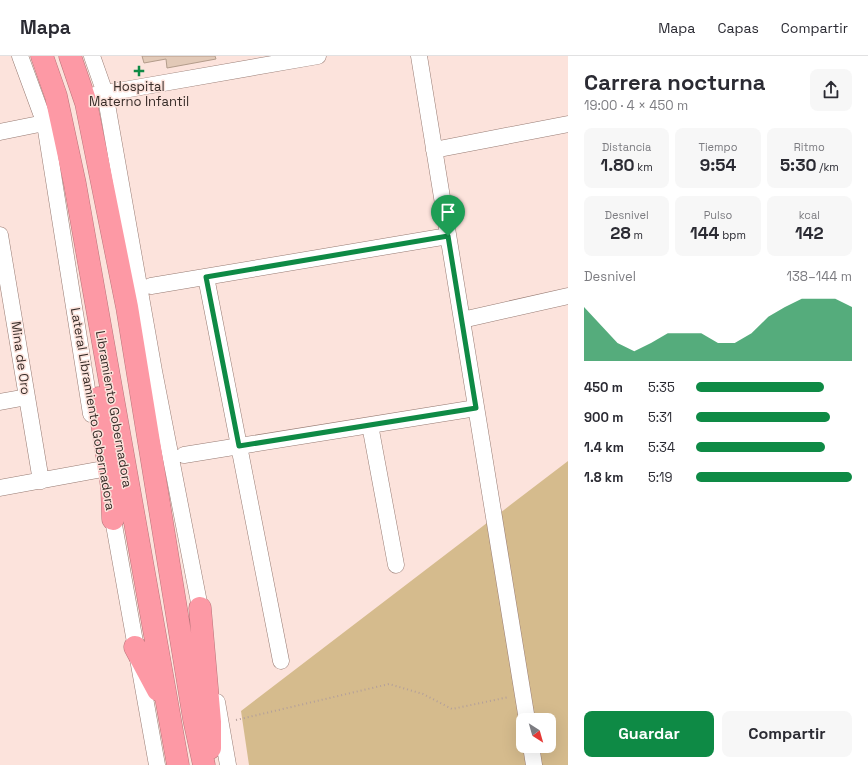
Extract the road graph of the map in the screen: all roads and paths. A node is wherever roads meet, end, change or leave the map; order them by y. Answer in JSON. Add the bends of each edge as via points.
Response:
{"nodes":[{"id":1,"x":20,"y":56,"type":"edge"},
{"id":2,"x":42,"y":56,"type":"edge"},
{"id":3,"x":70,"y":56,"type":"edge"},
{"id":4,"x":92,"y":56,"type":"edge"},
{"id":5,"x":316,"y":56,"type":"edge"},
{"id":6,"x":419,"y":56,"type":"edge"},
{"id":7,"x":94,"y":95,"type":"junction"},
{"id":8,"x":53,"y":122,"type":"junction"},
{"id":9,"x":568,"y":124,"type":"edge"},
{"id":10,"x":0,"y":132,"type":"edge"},
{"id":11,"x":434,"y":150,"type":"junction"},
{"id":12,"x":0,"y":235,"type":"edge"},
{"id":13,"x":448,"y":236,"type":"junction"},
{"id":14,"x":206,"y":277,"type":"junction"},
{"id":15,"x":151,"y":286,"type":"dead end"},
{"id":16,"x":568,"y":296,"type":"edge"},
{"id":17,"x":7,"y":308,"type":"edge"},
{"id":18,"x":127,"y":308,"type":"junction"},
{"id":19,"x":97,"y":313,"type":"junction"},
{"id":20,"x":462,"y":320,"type":"junction"},
{"id":21,"x":154,"y":371,"type":"junction"},
{"id":22,"x":27,"y":397,"type":"junction"},
{"id":23,"x":0,"y":402,"type":"edge"},
{"id":24,"x":476,"y":408,"type":"junction"},
{"id":25,"x":370,"y":425,"type":"junction"},
{"id":26,"x":239,"y":446,"type":"junction"},
{"id":27,"x":184,"y":455,"type":"dead end"},
{"id":28,"x":103,"y":469,"type":"junction"},
{"id":29,"x":41,"y":481,"type":"junction"},
{"id":30,"x":0,"y":488,"type":"edge"},
{"id":31,"x":113,"y":519,"type":"junction"},
{"id":32,"x":396,"y":565,"type":"dead end"},
{"id":33,"x":200,"y":608,"type":"junction"},
{"id":34,"x":136,"y":647,"type":"junction"},
{"id":35,"x":281,"y":661,"type":"dead end"},
{"id":36,"x":522,"y":694,"type":"junction"},
{"id":37,"x":168,"y":708,"type":"junction"},
{"id":38,"x":526,"y":713,"type":"edge"},
{"id":39,"x":236,"y":720,"type":"dead end"},
{"id":40,"x":532,"y":753,"type":"edge"},
{"id":41,"x":157,"y":765,"type":"edge"},
{"id":42,"x":178,"y":765,"type":"edge"},
{"id":43,"x":204,"y":765,"type":"edge"},
{"id":44,"x":208,"y":765,"type":"edge"},
{"id":45,"x":228,"y":765,"type":"edge"},
{"id":46,"x":534,"y":765,"type":"edge"}],
"edges":[{"from":1,"to":8,"type":"street","name":"Lateral Libramiento Gobernadora"},
{"from":2,"to":8,"type":"highway","name":"Libramiento Gobernadora","via":[[56,96]]},
{"from":3,"to":7,"type":"highway"},
{"from":4,"to":7,"type":"street"},
{"from":5,"to":7,"type":"street"},
{"from":6,"to":11,"type":"street"},
{"from":7,"to":18,"type":"highway"},
{"from":7,"to":21,"type":"street"},
{"from":8,"to":10,"type":"street"},
{"from":8,"to":19,"type":"highway","name":"Libramiento Gobernadora","via":[[75,184]]},
{"from":8,"to":28,"type":"street","name":"Lateral Libramiento Gobernadora","via":[[93,422]]},
{"from":9,"to":11,"type":"street"},
{"from":11,"to":13,"type":"street"},
{"from":12,"to":17,"type":"street","name":"Mina de Oro"},
{"from":13,"to":14,"type":"street"},
{"from":13,"to":20,"type":"street"},
{"from":14,"to":15,"type":"street"},
{"from":14,"to":26,"type":"street"},
{"from":16,"to":20,"type":"street"},
{"from":17,"to":22,"type":"street","name":"Mina de Oro"},
{"from":18,"to":21,"type":"highway"},
{"from":18,"to":43,"type":"highway","via":[[194,719]]},
{"from":19,"to":31,"type":"highway","via":[[95,370],[112,488]]},
{"from":19,"to":37,"type":"highway","name":"Libramiento Gobernadora"},
{"from":20,"to":24,"type":"street"},
{"from":21,"to":33,"type":"street"},
{"from":22,"to":23,"type":"street"},
{"from":22,"to":29,"type":"street","name":"Mina de Oro"},
{"from":24,"to":25,"type":"street"},
{"from":24,"to":36,"type":"street"},
{"from":25,"to":26,"type":"street"},
{"from":25,"to":32,"type":"street"},
{"from":26,"to":27,"type":"street"},
{"from":26,"to":35,"type":"street"},
{"from":28,"to":29,"type":"street"},
{"from":28,"to":31,"type":"street","name":"Lateral Libramiento Gobernadora"},
{"from":29,"to":30,"type":"street"},
{"from":31,"to":34,"type":"street","name":"Lateral Libramiento Gobernadora"},
{"from":33,"to":44,"type":"highway","via":[[210,722]]},
{"from":33,"to":45,"type":"street"},
{"from":34,"to":37,"type":"highway"},
{"from":34,"to":41,"type":"street","name":"Lateral Libramiento Gobernadora"},
{"from":36,"to":38,"type":"street"},
{"from":36,"to":39,"type":"path","via":[[452,709],[423,694],[389,684]]},
{"from":37,"to":42,"type":"highway","name":"Libramiento Gobernadora"},
{"from":40,"to":46,"type":"street"}]}
